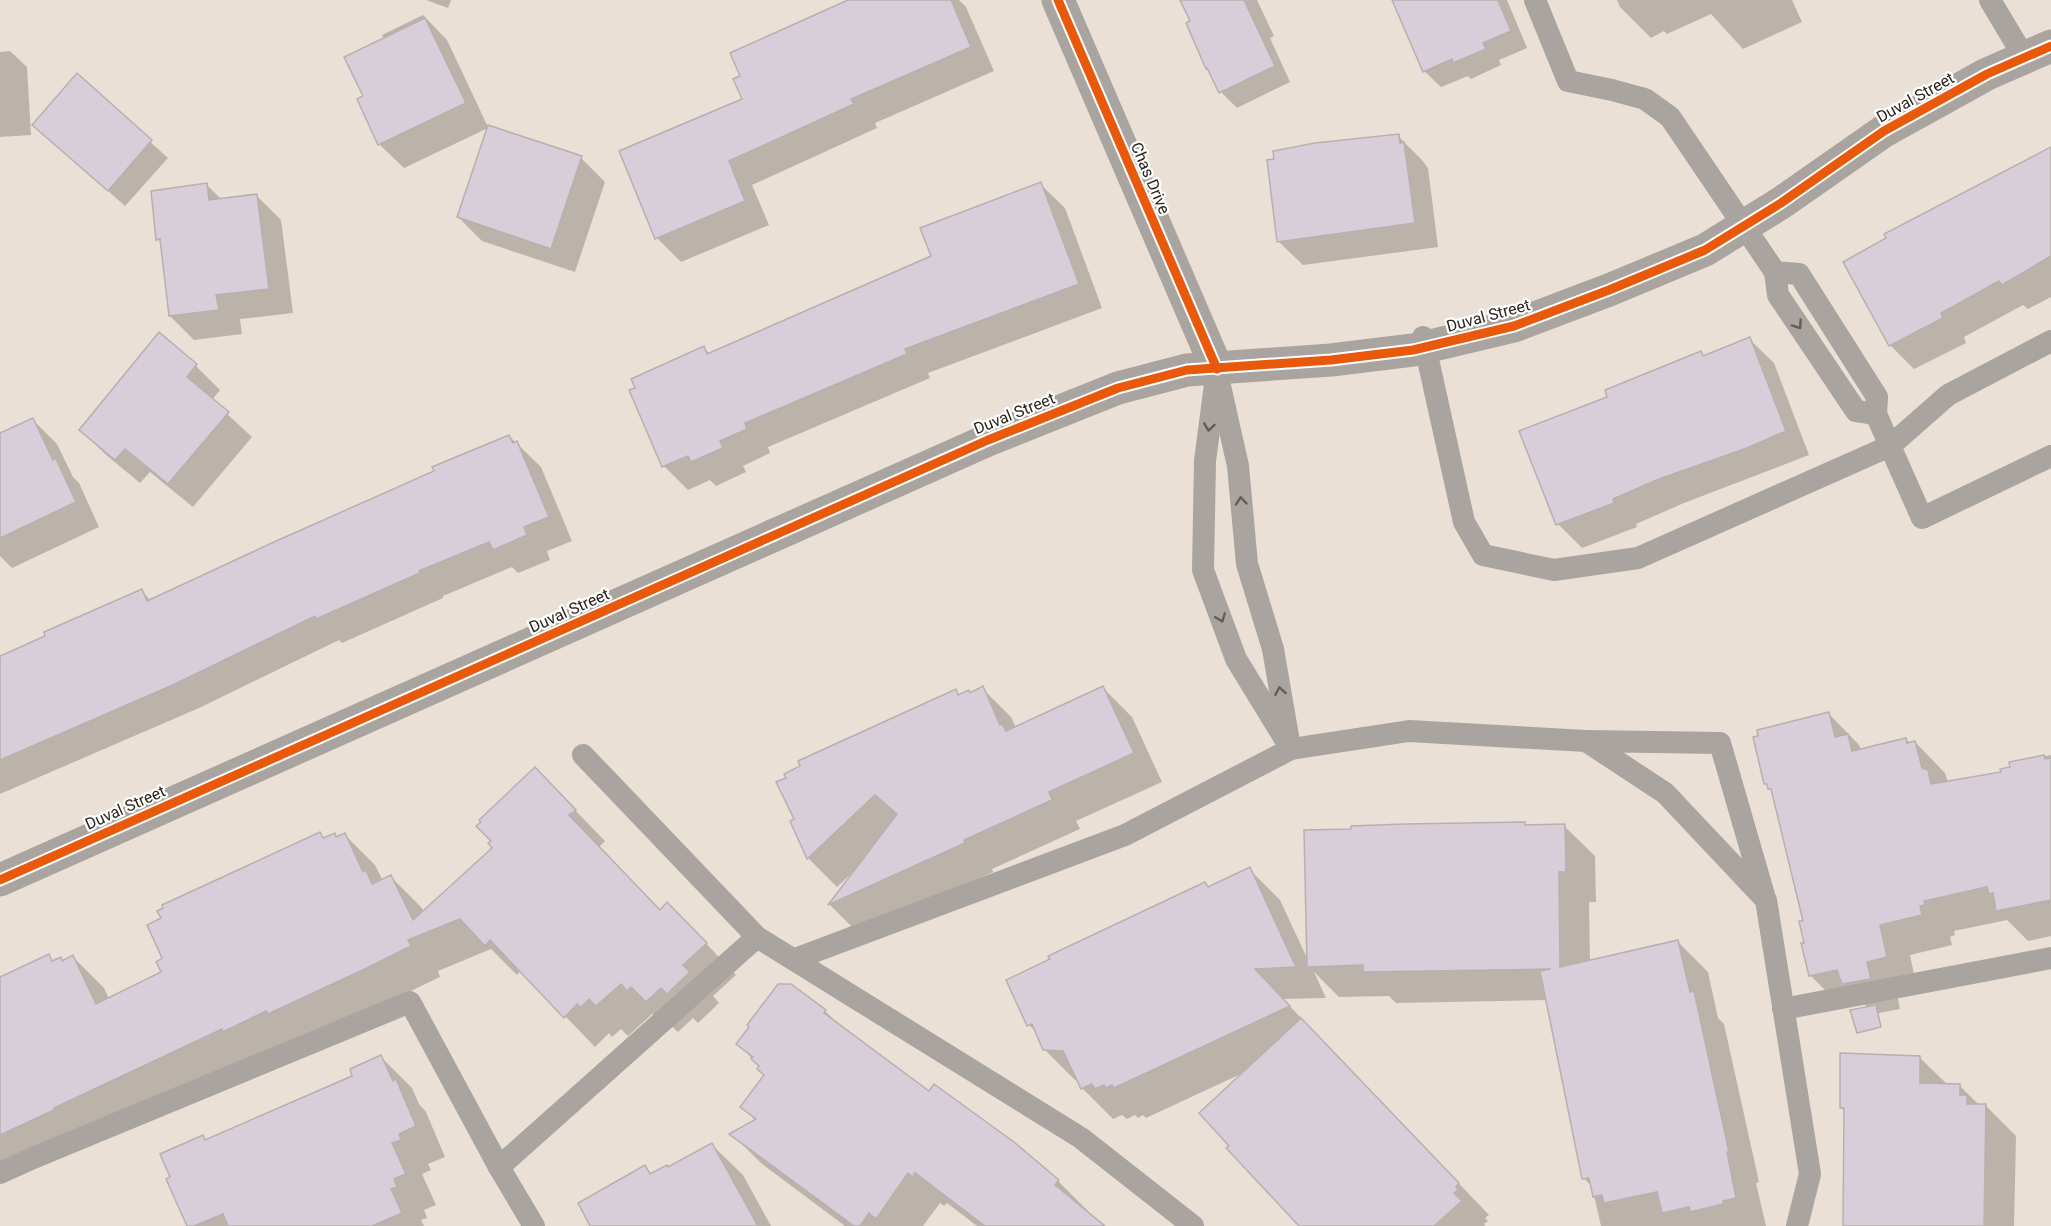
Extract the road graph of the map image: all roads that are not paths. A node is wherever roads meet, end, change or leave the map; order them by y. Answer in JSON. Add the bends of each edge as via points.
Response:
{"nodes":[{"id":1,"x":1058,"y":0,"type":"edge"},
{"id":2,"x":1535,"y":0,"type":"edge"},
{"id":3,"x":1990,"y":0,"type":"edge"},
{"id":4,"x":2037,"y":52,"type":"edge"},
{"id":5,"x":1743,"y":226,"type":"junction"},
{"id":6,"x":2051,"y":341,"type":"edge"},
{"id":7,"x":1424,"y":342,"type":"junction"},
{"id":8,"x":1217,"y":370,"type":"junction"},
{"id":9,"x":1890,"y":446,"type":"junction"},
{"id":10,"x":2051,"y":456,"type":"edge"},
{"id":11,"x":1586,"y":741,"type":"junction"},
{"id":12,"x":1291,"y":749,"type":"junction"},
{"id":13,"x":583,"y":755,"type":"dead end"},
{"id":14,"x":0,"y":880,"type":"edge"},
{"id":15,"x":1766,"y":900,"type":"junction"},
{"id":16,"x":757,"y":937,"type":"junction"},
{"id":17,"x":2051,"y":958,"type":"edge"},
{"id":18,"x":795,"y":959,"type":"junction"},
{"id":19,"x":1783,"y":1009,"type":"junction"},
{"id":20,"x":499,"y":1167,"type":"junction"},
{"id":21,"x":0,"y":1173,"type":"edge"},
{"id":22,"x":534,"y":1226,"type":"edge"},
{"id":23,"x":1193,"y":1226,"type":"edge"},
{"id":24,"x":1797,"y":1226,"type":"edge"}],
"edges":[{"from":1,"to":8,"type":"street","name":"Chas Drive"},
{"from":2,"to":5,"type":"lane","via":[[1569,81],[1645,99],[1670,117]]},
{"from":3,"to":4,"type":"lane"},
{"from":4,"to":5,"type":"street","name":"Duval Street","via":[[1884,131]]},
{"from":5,"to":7,"type":"street","name":"Duval Street","via":[[1705,250],[1514,326]]},
{"from":5,"to":9,"type":"lane","via":[[1776,272],[1778,296],[1856,411],[1876,414]]},
{"from":6,"to":9,"type":"lane","via":[[1948,395]]},
{"from":7,"to":8,"type":"street","name":"Duval Street","via":[[1331,360]]},
{"from":7,"to":9,"type":"lane","via":[[1464,522],[1483,555],[1554,570],[1638,558]]},
{"from":12,"to":8,"type":"lane","one_way":true,"via":[[1273,649],[1247,564],[1238,466]]},
{"from":8,"to":12,"type":"lane","one_way":true,"via":[[1204,461],[1203,570],[1236,658]]},
{"from":8,"to":14,"type":"street","name":"Duval Street","via":[[1187,370],[1118,388],[988,440]]},
{"from":9,"to":10,"type":"lane","via":[[1922,518]]},
{"from":11,"to":12,"type":"lane","via":[[1409,731]]},
{"from":11,"to":15,"type":"lane","via":[[1665,793]]},
{"from":11,"to":15,"type":"lane","via":[[1720,743]]},
{"from":12,"to":18,"type":"lane","via":[[1125,835]]},
{"from":13,"to":16,"type":"lane"},
{"from":15,"to":19,"type":"lane"},
{"from":16,"to":18,"type":"lane"},
{"from":16,"to":20,"type":"lane"},
{"from":17,"to":19,"type":"lane"},
{"from":18,"to":23,"type":"lane","via":[[1081,1138]]},
{"from":19,"to":24,"type":"lane","via":[[1809,1174]]},
{"from":20,"to":21,"type":"lane","via":[[410,1002]]},
{"from":20,"to":22,"type":"lane"}]}
